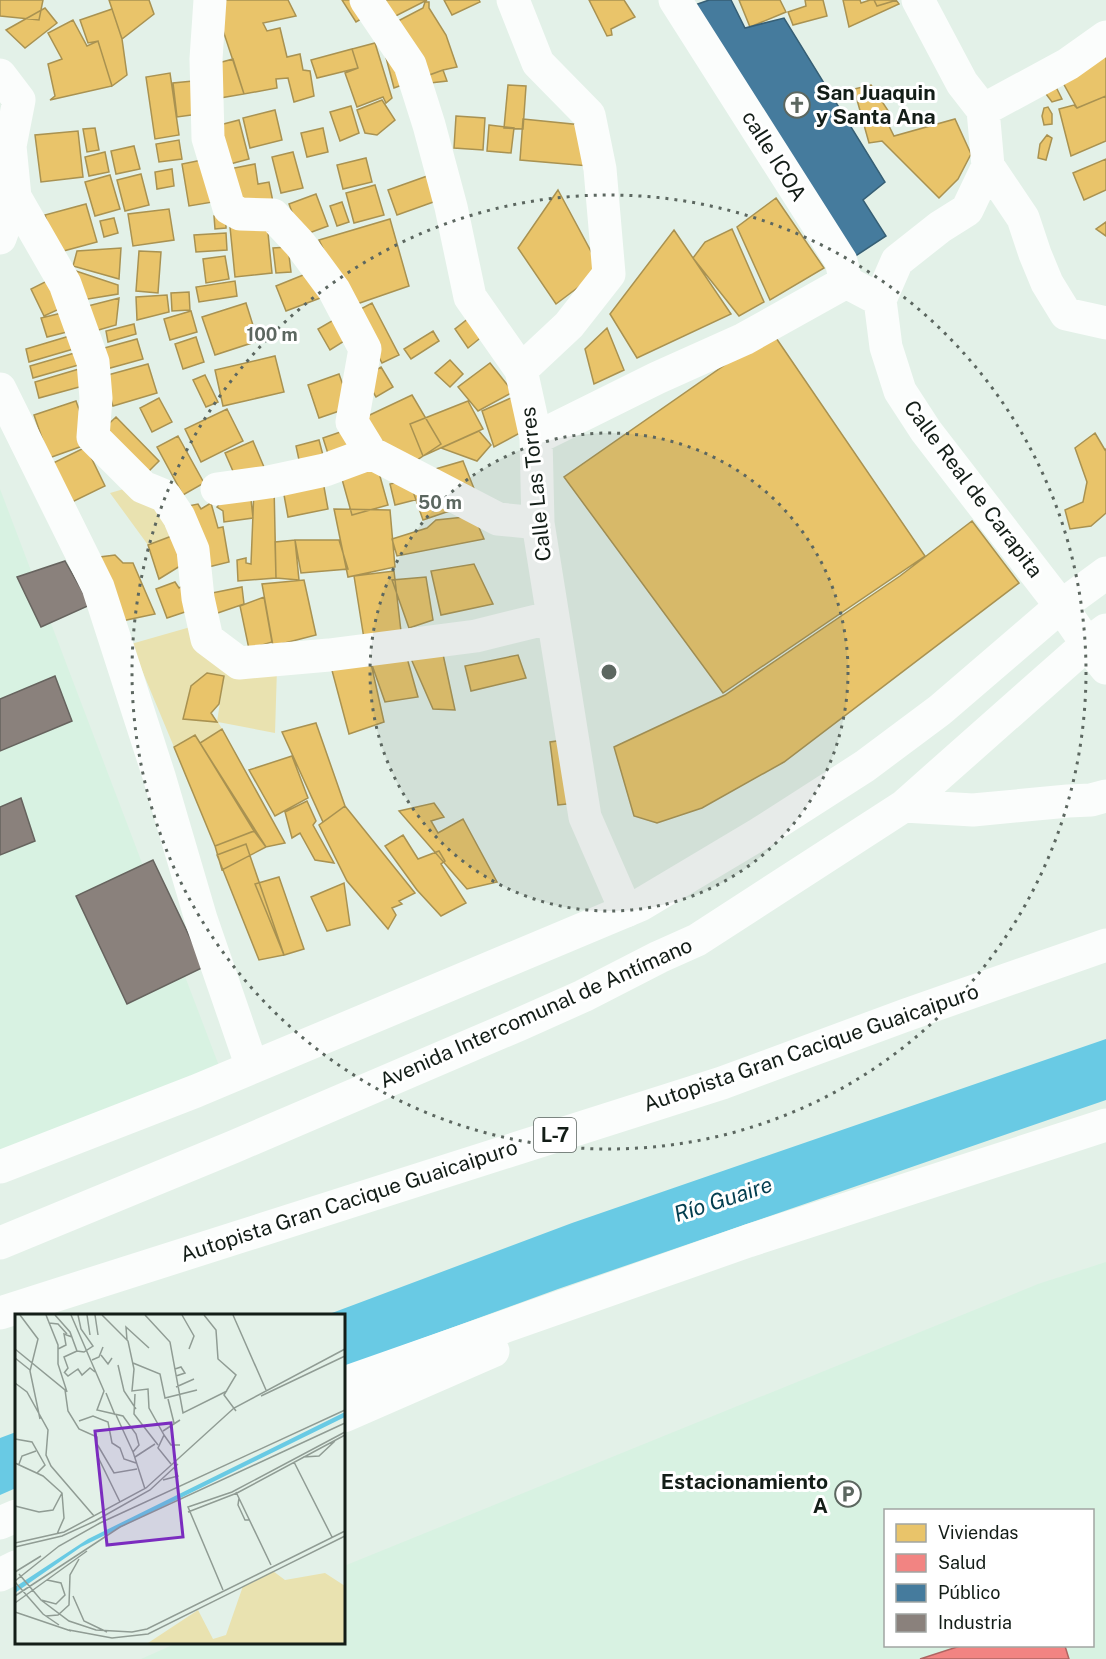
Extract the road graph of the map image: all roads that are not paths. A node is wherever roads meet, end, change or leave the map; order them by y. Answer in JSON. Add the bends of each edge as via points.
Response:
{"nodes":[{"id":1,"x":210,"y":0,"type":"edge"},
{"id":2,"x":366,"y":0,"type":"edge"},
{"id":3,"x":513,"y":0,"type":"edge"},
{"id":4,"x":675,"y":0,"type":"edge"},
{"id":5,"x":918,"y":0,"type":"edge"},
{"id":6,"x":1106,"y":37,"type":"edge"},
{"id":7,"x":0,"y":75,"type":"edge"},
{"id":8,"x":983,"y":110,"type":"junction"},
{"id":9,"x":988,"y":166,"type":"junction"},
{"id":10,"x":15,"y":197,"type":"junction"},
{"id":11,"x":0,"y":238,"type":"edge"},
{"id":12,"x":846,"y":282,"type":"junction"},
{"id":13,"x":880,"y":300,"type":"junction"},
{"id":14,"x":1106,"y":323,"type":"edge"},
{"id":15,"x":521,"y":370,"type":"junction"},
{"id":16,"x":0,"y":389,"type":"edge"},
{"id":17,"x":536,"y":438,"type":"junction"},
{"id":18,"x":371,"y":453,"type":"junction"},
{"id":19,"x":217,"y":489,"type":"dead end"},
{"id":20,"x":538,"y":523,"type":"junction"},
{"id":21,"x":1106,"y":573,"type":"edge"},
{"id":22,"x":1061,"y":606,"type":"junction"},
{"id":23,"x":553,"y":617,"type":"junction"},
{"id":24,"x":1100,"y":647,"type":"edge"},
{"id":25,"x":1106,"y":796,"type":"edge"},
{"id":26,"x":904,"y":806,"type":"junction"},
{"id":27,"x":626,"y":911,"type":"junction"},
{"id":28,"x":1106,"y":945,"type":"edge"},
{"id":29,"x":252,"y":1067,"type":"junction"},
{"id":30,"x":1106,"y":1125,"type":"edge"},
{"id":31,"x":0,"y":1167,"type":"edge"},
{"id":32,"x":748,"y":1241,"type":"junction"},
{"id":33,"x":0,"y":1243,"type":"edge"},
{"id":34,"x":0,"y":1313,"type":"edge"},
{"id":35,"x":345,"y":1383,"type":"edge"},
{"id":36,"x":345,"y":1416,"type":"edge"},
{"id":37,"x":15,"y":1516,"type":"edge"},
{"id":38,"x":0,"y":1523,"type":"edge"},
{"id":39,"x":15,"y":1568,"type":"edge"},
{"id":40,"x":0,"y":1575,"type":"edge"}],
"edges":[{"from":1,"to":18,"type":"main road","via":[[206,58],[208,138],[229,208],[240,214],[273,215],[334,290],[365,349],[352,422]]},
{"from":2,"to":15,"type":"main road","via":[[410,65],[451,207],[470,297]]},
{"from":3,"to":15,"type":"main road","via":[[538,63],[589,115],[600,170],[609,274],[569,326]]},
{"from":4,"to":12,"type":"main road","name":"calle ICOA","via":[[841,261]]},
{"from":5,"to":8,"type":"main road","via":[[962,83]]},
{"from":6,"to":8,"type":"main road","via":[[1068,64]]},
{"from":7,"to":10,"type":"main road","via":[[19,100],[10,146]]},
{"from":8,"to":9,"type":"main road"},
{"from":9,"to":13,"type":"main road","via":[[967,210],[897,261]]},
{"from":9,"to":14,"type":"main road","via":[[1023,218],[1047,283],[1066,314]]},
{"from":10,"to":11,"type":"main road"},
{"from":10,"to":23,"type":"main road","via":[[65,284],[93,362],[93,437],[144,487],[165,496],[179,518],[193,550],[207,639],[239,663],[476,636]]},
{"from":12,"to":13,"type":"main road"},
{"from":12,"to":17,"type":"main road","via":[[744,339]]},
{"from":13,"to":22,"type":"main road","name":"Calle Real de Carapita","via":[[886,347],[900,391],[926,431]]},
{"from":15,"to":17,"type":"main road","name":"Calle Las Torres"},
{"from":16,"to":29,"type":"main road","via":[[98,586],[201,919]]},
{"from":17,"to":20,"type":"main road","name":"Calle Las Torres"},
{"from":18,"to":19,"type":"main road","via":[[325,470]]},
{"from":18,"to":20,"type":"main road","via":[[498,519]]},
{"from":20,"to":23,"type":"main road","name":"Calle Las Torres"},
{"from":21,"to":22,"type":"main road"},
{"from":22,"to":24,"type":"main road","name":"Calle Real de Carapita"},
{"from":22,"to":27,"type":"main road","via":[[940,710],[866,766]]},
{"from":23,"to":27,"type":"main road","name":"Calle Las Torres","via":[[585,817]]},
{"from":24,"to":26,"type":"main road","name":"Avenida Intercomunal de Antímano"},
{"from":25,"to":26,"type":"main road","via":[[973,810]]},
{"from":26,"to":33,"type":"main road","name":"Avenida Intercomunal de Antímano","via":[[697,940],[583,996]]},
{"from":27,"to":29,"type":"main road"},
{"from":28,"to":34,"type":"main road","name":"Autopista Gran Cacique Guaicaipuro","number":"L-7","via":[[722,1083]]},
{"from":29,"to":31,"type":"main road"},
{"from":30,"to":32,"type":"main road"},
{"from":32,"to":35,"type":"main road"},
{"from":32,"to":36,"type":"main road"},
{"from":37,"to":38,"type":"main road"},
{"from":39,"to":40,"type":"main road"}]}
